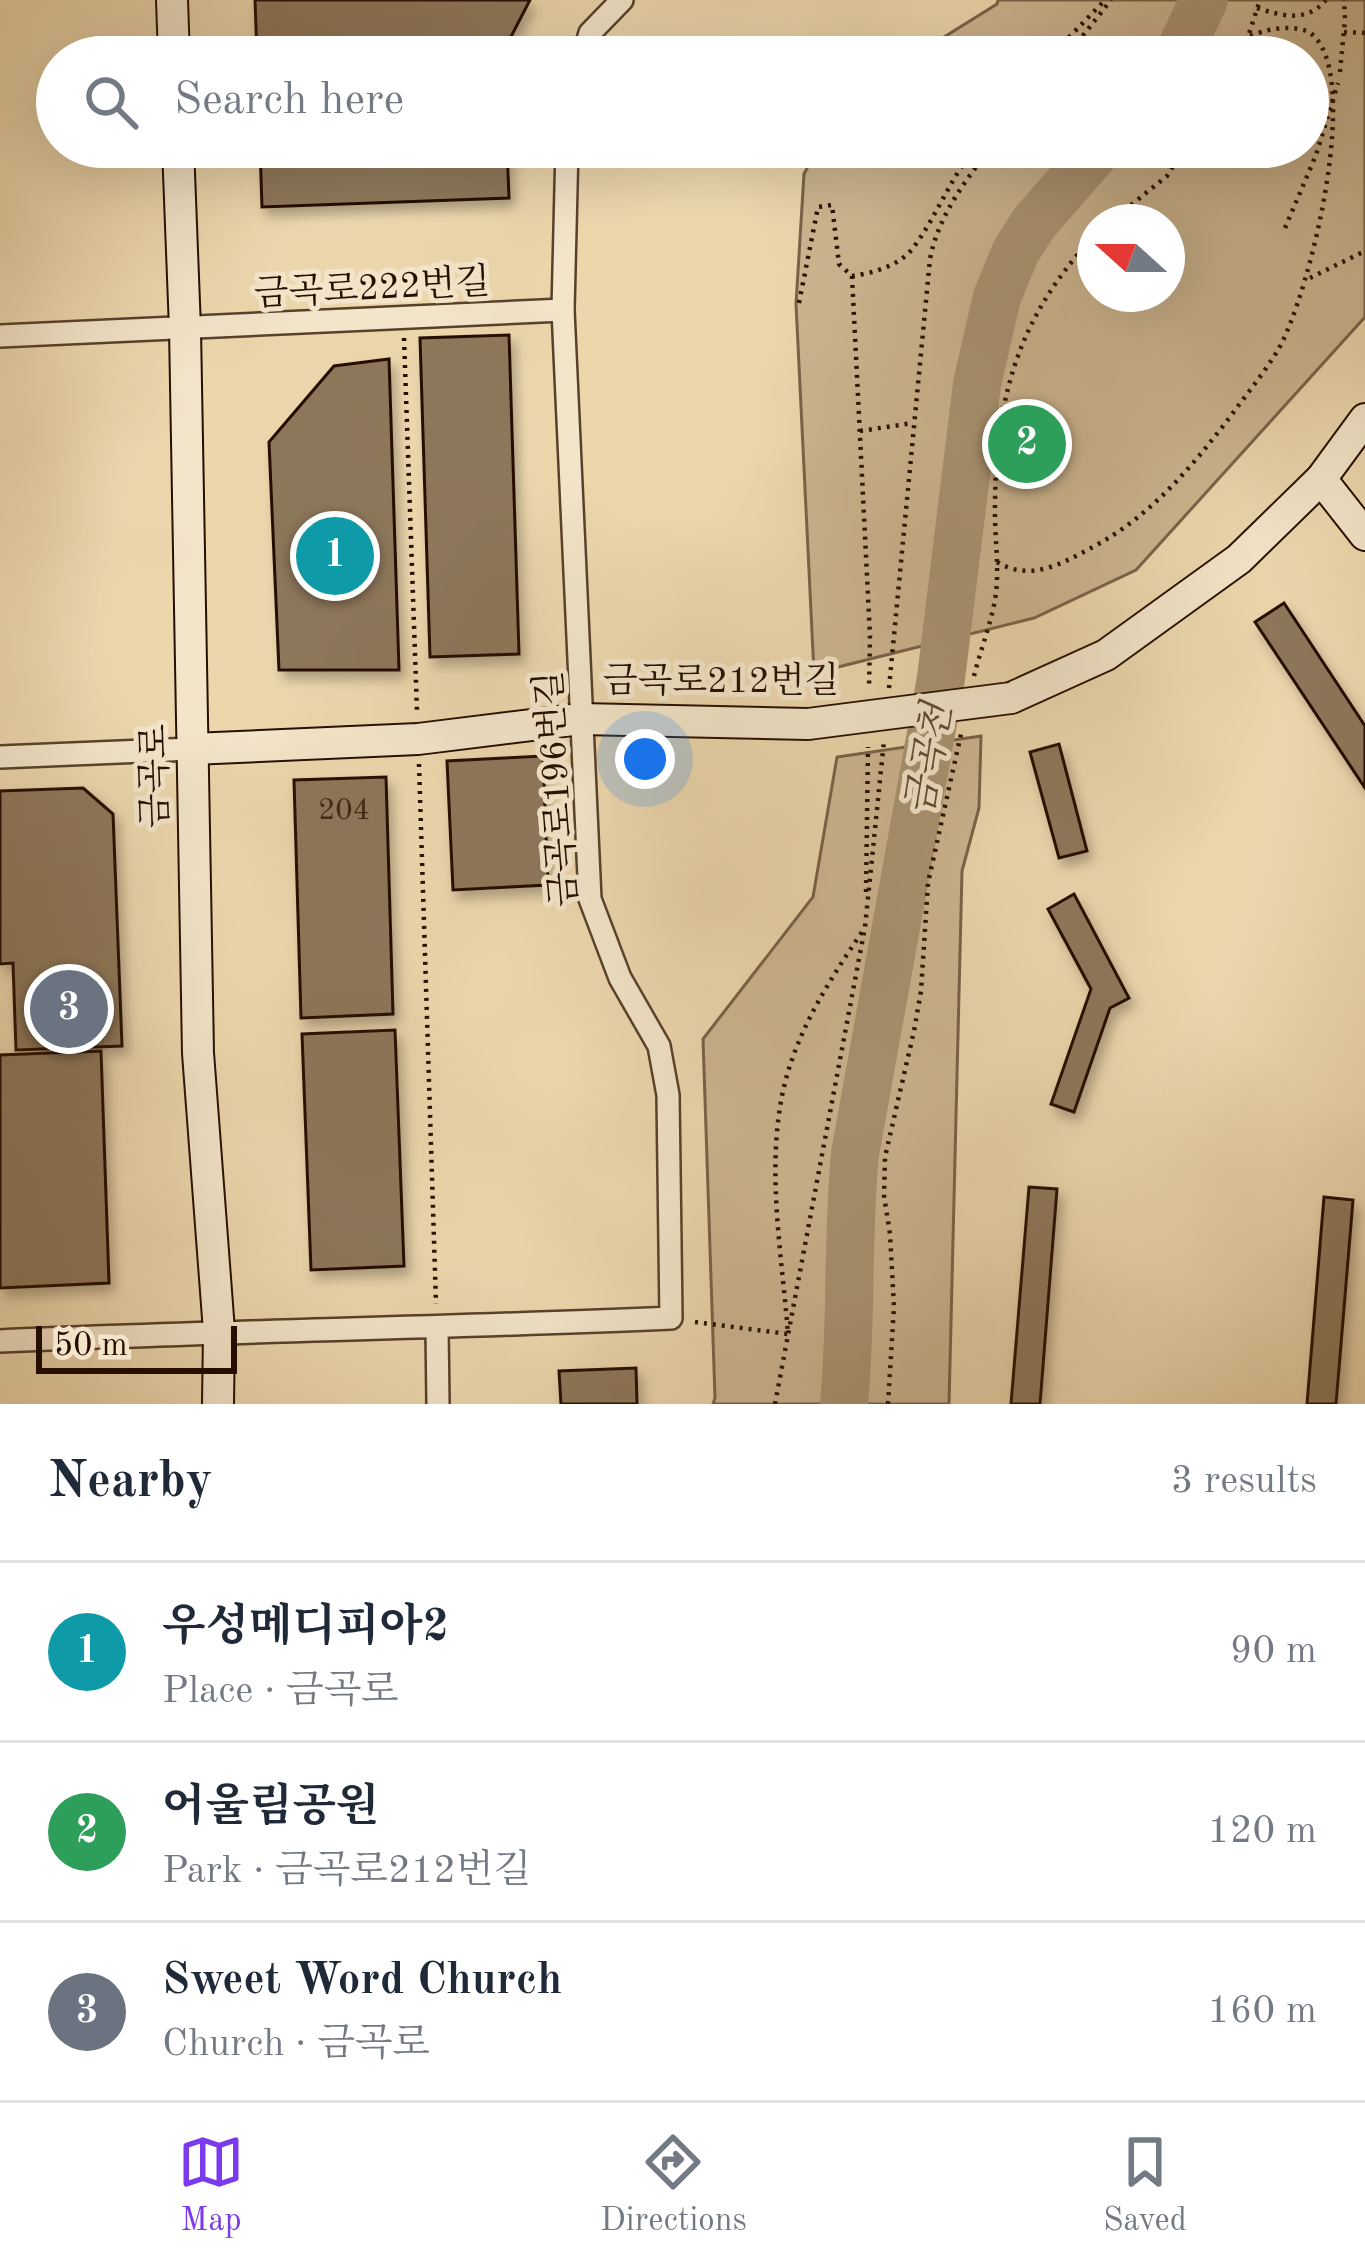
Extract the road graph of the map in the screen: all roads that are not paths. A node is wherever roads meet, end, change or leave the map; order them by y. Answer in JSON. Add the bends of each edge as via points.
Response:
{"nodes":[{"id":1,"x":172,"y":0,"type":"edge"},
{"id":2,"x":622,"y":0,"type":"edge"},
{"id":3,"x":173,"y":36,"type":"edge"},
{"id":4,"x":589,"y":36,"type":"edge"},
{"id":5,"x":179,"y":168,"type":"edge"},
{"id":6,"x":566,"y":168,"type":"edge"},
{"id":7,"x":563,"y":310,"type":"junction"},
{"id":8,"x":185,"y":329,"type":"junction"},
{"id":9,"x":0,"y":336,"type":"edge"},
{"id":10,"x":1365,"y":419,"type":"edge"},
{"id":11,"x":1321,"y":479,"type":"junction"},
{"id":12,"x":1365,"y":535,"type":"edge"},
{"id":13,"x":581,"y":719,"type":"junction"},
{"id":14,"x":191,"y":749,"type":"junction"},
{"id":15,"x":0,"y":757,"type":"edge"},
{"id":16,"x":437,"y":1328,"type":"junction"},
{"id":17,"x":219,"y":1331,"type":"junction"},
{"id":18,"x":0,"y":1341,"type":"edge"},
{"id":19,"x":218,"y":1404,"type":"edge"},
{"id":20,"x":438,"y":1404,"type":"edge"}],
"edges":[{"from":1,"to":3,"type":"street"},
{"from":2,"to":4,"type":"street"},
{"from":5,"to":8,"type":"street","name":"금곡로"},
{"from":6,"to":7,"type":"street","name":"금곡로196번길"},
{"from":7,"to":8,"type":"street","name":"금곡로222번길"},
{"from":7,"to":13,"type":"street","name":"금곡로196번길"},
{"from":8,"to":9,"type":"street","name":"금곡로222번길"},
{"from":8,"to":14,"type":"street","name":"금곡로"},
{"from":10,"to":11,"type":"street","name":"금곡로212번길"},
{"from":11,"to":12,"type":"street"},
{"from":11,"to":13,"type":"street","name":"금곡로212번길","bridge":true,"via":[[1179,605],[1106,655],[1011,698],[808,724]]},
{"from":13,"to":14,"type":"street","name":"금곡로212번길","via":[[418,740]]},
{"from":13,"to":16,"type":"street","name":"금곡로196번길","via":[[590,899],[620,978],[659,1046],[668,1095],[671,1318]]},
{"from":14,"to":15,"type":"street"},
{"from":14,"to":17,"type":"street","name":"금곡로","via":[[198,1053]]},
{"from":16,"to":17,"type":"street"},
{"from":16,"to":20,"type":"street"},
{"from":17,"to":18,"type":"street"},
{"from":17,"to":19,"type":"street","name":"금곡로"}]}
